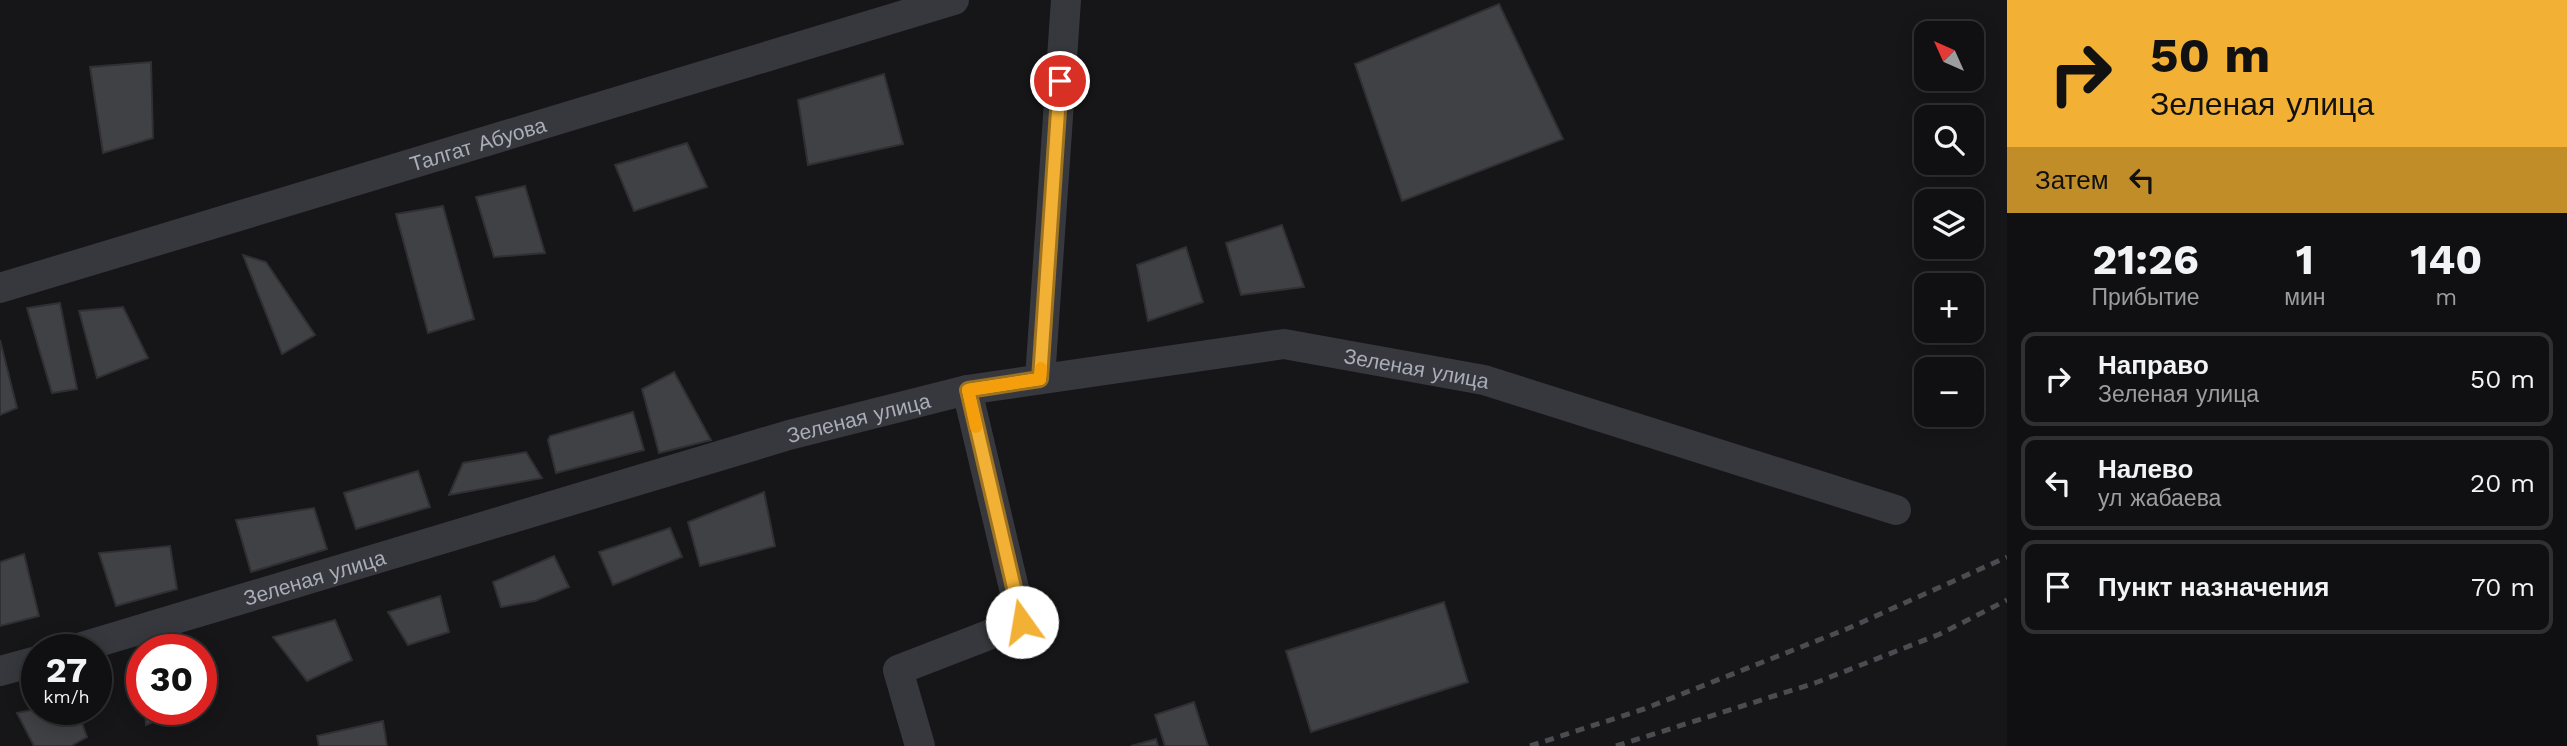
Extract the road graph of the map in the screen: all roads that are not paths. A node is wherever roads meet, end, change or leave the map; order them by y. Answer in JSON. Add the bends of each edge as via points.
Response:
{"nodes":[{"id":1,"x":954,"y":0,"type":"edge"},
{"id":2,"x":1066,"y":0,"type":"edge"},
{"id":3,"x":0,"y":288,"type":"edge"},
{"id":4,"x":1040,"y":379,"type":"junction"},
{"id":5,"x":968,"y":390,"type":"junction"},
{"id":6,"x":1896,"y":510,"type":"dead end"},
{"id":7,"x":112,"y":638,"type":"edge"},
{"id":8,"x":21,"y":665,"type":"edge"},
{"id":9,"x":0,"y":671,"type":"edge"},
{"id":10,"x":920,"y":746,"type":"edge"}],
"edges":[{"from":1,"to":3,"type":"street","name":"Талгат Абуова"},
{"from":2,"to":4,"type":"street"},
{"from":4,"to":5,"type":"street","name":"Зеленая улица"},
{"from":4,"to":6,"type":"street","name":"Зеленая улица","via":[[1284,344],[1484,380]]},
{"from":5,"to":7,"type":"street","name":"Зеленая улица","via":[[789,435]]},
{"from":5,"to":10,"type":"street","via":[[1022,622],[898,670]]},
{"from":8,"to":9,"type":"street"}]}
